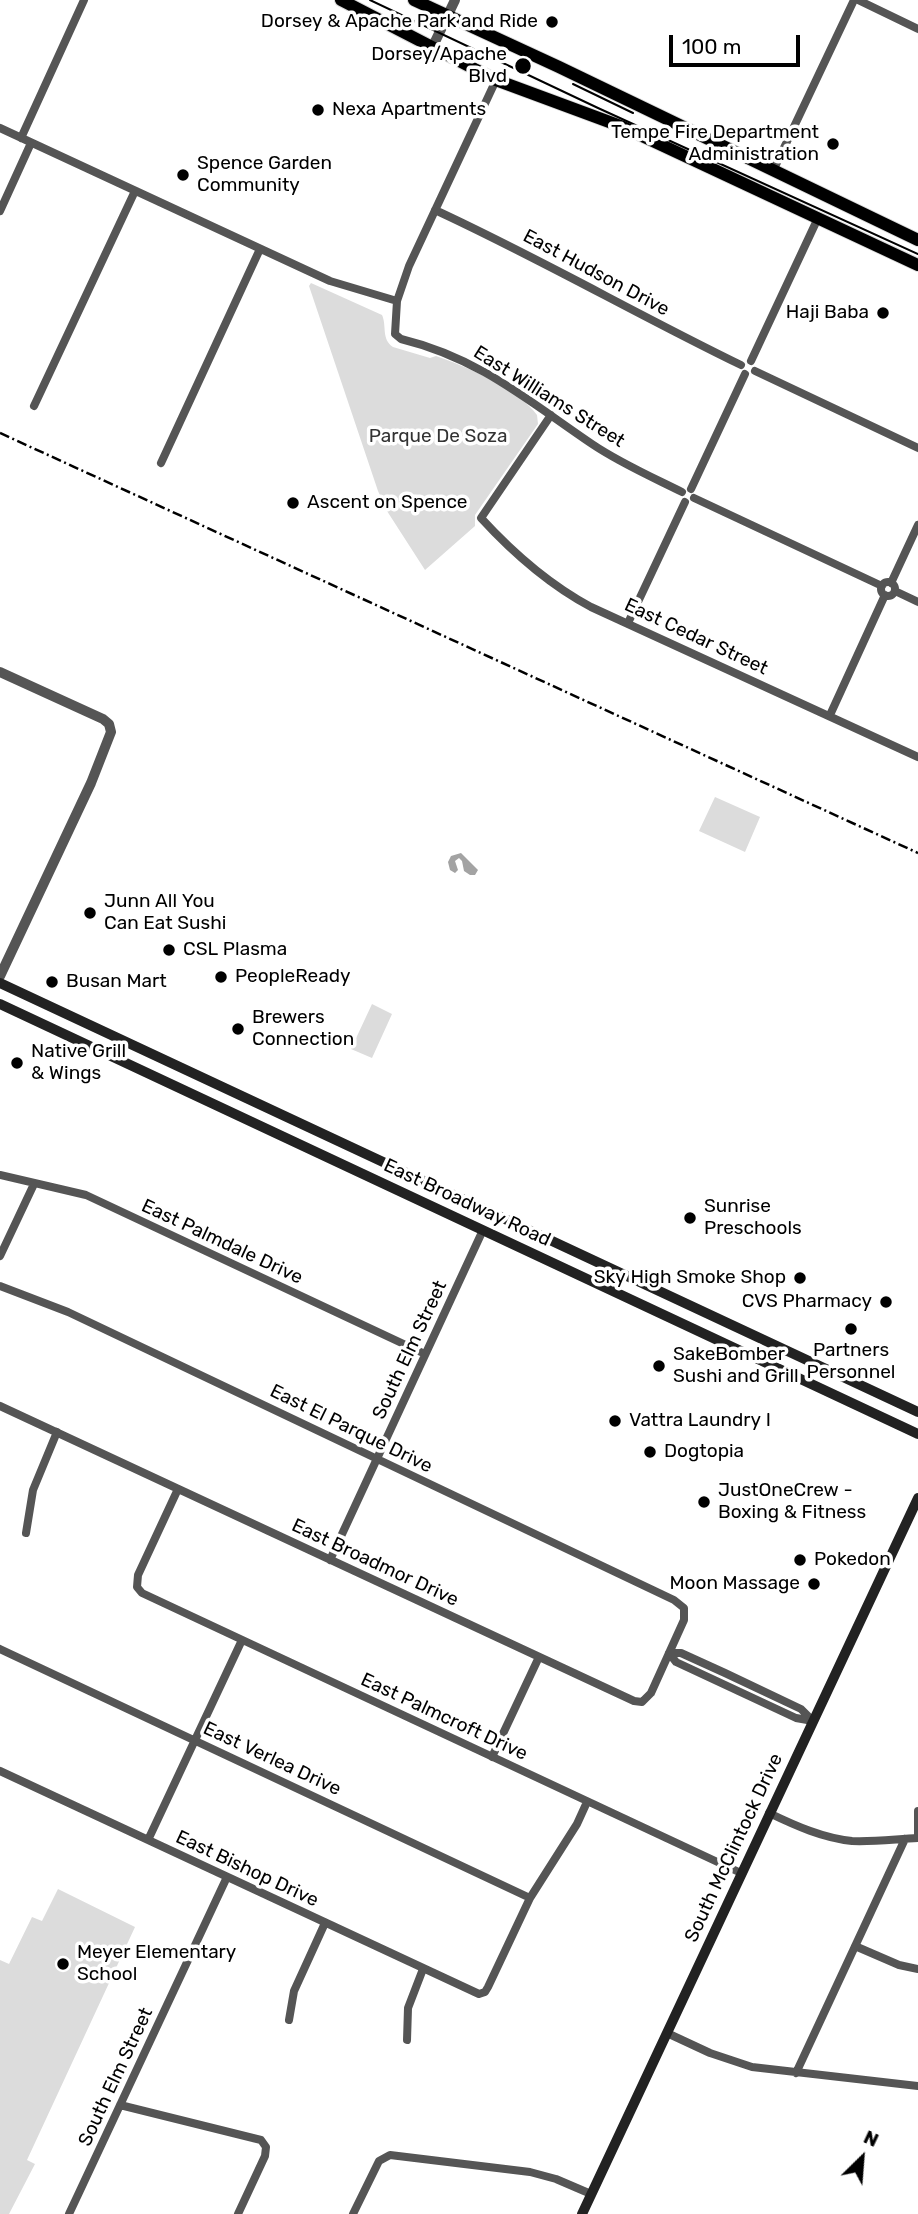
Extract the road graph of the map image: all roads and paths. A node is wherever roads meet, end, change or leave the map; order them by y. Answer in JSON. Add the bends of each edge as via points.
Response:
{"nodes":[{"id":1,"x":84,"y":0,"type":"edge"},
{"id":2,"x":341,"y":0,"type":"edge"},
{"id":3,"x":414,"y":0,"type":"edge"},
{"id":4,"x":455,"y":0,"type":"edge"},
{"id":5,"x":856,"y":0,"type":"edge"},
{"id":6,"x":448,"y":15,"type":"junction"},
{"id":7,"x":918,"y":29,"type":"edge"},
{"id":8,"x":433,"y":47,"type":"junction"},
{"id":9,"x":496,"y":80,"type":"junction"},
{"id":10,"x":0,"y":128,"type":"edge"},
{"id":11,"x":21,"y":138,"type":"junction"},
{"id":12,"x":31,"y":143,"type":"junction"},
{"id":13,"x":773,"y":172,"type":"junction"},
{"id":14,"x":135,"y":191,"type":"junction"},
{"id":15,"x":435,"y":210,"type":"junction"},
{"id":16,"x":0,"y":211,"type":"edge"},
{"id":17,"x":818,"y":218,"type":"junction"},
{"id":18,"x":918,"y":240,"type":"edge"},
{"id":19,"x":260,"y":249,"type":"junction"},
{"id":20,"x":918,"y":265,"type":"edge"},
{"id":21,"x":397,"y":301,"type":"junction"},
{"id":22,"x":751,"y":361,"type":"junction"},
{"id":23,"x":741,"y":365,"type":"junction"},
{"id":24,"x":755,"y":371,"type":"junction"},
{"id":25,"x":745,"y":374,"type":"junction"},
{"id":26,"x":34,"y":406,"type":"dead end"},
{"id":27,"x":551,"y":415,"type":"junction"},
{"id":28,"x":918,"y":448,"type":"edge"},
{"id":29,"x":161,"y":463,"type":"dead end"},
{"id":30,"x":691,"y":489,"type":"junction"},
{"id":31,"x":682,"y":492,"type":"junction"},
{"id":32,"x":690,"y":500,"type":"junction"},
{"id":33,"x":918,"y":525,"type":"edge"},
{"id":34,"x":882,"y":586,"type":"junction"},
{"id":35,"x":893,"y":587,"type":"junction"},
{"id":36,"x":886,"y":595,"type":"junction"},
{"id":37,"x":918,"y":602,"type":"edge"},
{"id":38,"x":628,"y":623,"type":"junction"},
{"id":39,"x":0,"y":671,"type":"edge"},
{"id":40,"x":830,"y":715,"type":"junction"},
{"id":41,"x":918,"y":757,"type":"edge"},
{"id":42,"x":0,"y":976,"type":"edge"},
{"id":43,"x":0,"y":983,"type":"edge"},
{"id":44,"x":0,"y":1004,"type":"edge"},
{"id":45,"x":247,"y":1098,"type":"junction"},
{"id":46,"x":237,"y":1115,"type":"junction"},
{"id":47,"x":0,"y":1175,"type":"edge"},
{"id":48,"x":34,"y":1184,"type":"junction"},
{"id":49,"x":492,"y":1213,"type":"junction"},
{"id":50,"x":484,"y":1230,"type":"junction"},
{"id":51,"x":0,"y":1256,"type":"edge"},
{"id":52,"x":0,"y":1286,"type":"edge"},
{"id":53,"x":716,"y":1318,"type":"junction"},
{"id":54,"x":708,"y":1335,"type":"junction"},
{"id":55,"x":425,"y":1354,"type":"junction"},
{"id":56,"x":0,"y":1406,"type":"edge"},
{"id":57,"x":918,"y":1412,"type":"edge"},
{"id":58,"x":57,"y":1432,"type":"junction"},
{"id":59,"x":918,"y":1434,"type":"edge"},
{"id":60,"x":376,"y":1460,"type":"junction"},
{"id":61,"x":178,"y":1489,"type":"junction"},
{"id":62,"x":918,"y":1498,"type":"edge"},
{"id":63,"x":26,"y":1533,"type":"dead end"},
{"id":64,"x":330,"y":1560,"type":"junction"},
{"id":65,"x":684,"y":1608,"type":"joint"},
{"id":66,"x":242,"y":1640,"type":"junction"},
{"id":67,"x":0,"y":1649,"type":"edge"},
{"id":68,"x":669,"y":1653,"type":"junction"},
{"id":69,"x":539,"y":1657,"type":"junction"},
{"id":70,"x":813,"y":1721,"type":"junction"},
{"id":71,"x":195,"y":1740,"type":"junction"},
{"id":72,"x":492,"y":1757,"type":"junction"},
{"id":73,"x":0,"y":1771,"type":"edge"},
{"id":74,"x":587,"y":1802,"type":"junction"},
{"id":75,"x":918,"y":1811,"type":"edge"},
{"id":76,"x":769,"y":1813,"type":"junction"},
{"id":77,"x":918,"y":1838,"type":"edge"},
{"id":78,"x":905,"y":1839,"type":"junction"},
{"id":79,"x":148,"y":1840,"type":"junction"},
{"id":80,"x":741,"y":1873,"type":"junction"},
{"id":81,"x":227,"y":1877,"type":"junction"},
{"id":82,"x":530,"y":1898,"type":"junction"},
{"id":83,"x":325,"y":1923,"type":"junction"},
{"id":84,"x":855,"y":1947,"type":"junction"},
{"id":85,"x":423,"y":1969,"type":"junction"},
{"id":86,"x":918,"y":1969,"type":"edge"},
{"id":87,"x":289,"y":2020,"type":"dead end"},
{"id":88,"x":667,"y":2033,"type":"junction"},
{"id":89,"x":407,"y":2040,"type":"dead end"},
{"id":90,"x":796,"y":2073,"type":"junction"},
{"id":91,"x":918,"y":2086,"type":"edge"},
{"id":92,"x":120,"y":2105,"type":"junction"},
{"id":93,"x":591,"y":2194,"type":"junction"},
{"id":94,"x":69,"y":2214,"type":"edge"},
{"id":95,"x":238,"y":2214,"type":"edge"},
{"id":96,"x":353,"y":2214,"type":"edge"},
{"id":97,"x":582,"y":2214,"type":"edge"}],
"edges":[{"from":1,"to":11,"type":"street"},
{"from":2,"to":8,"type":"main road"},
{"from":3,"to":6,"type":"main road"},
{"from":4,"to":6,"type":"street"},
{"from":5,"to":7,"type":"street"},
{"from":5,"to":13,"type":"street"},
{"from":6,"to":8,"type":"street"},
{"from":6,"to":13,"type":"main road"},
{"from":8,"to":9,"type":"main road"},
{"from":9,"to":15,"type":"street"},
{"from":9,"to":17,"type":"main road","via":[[624,127]]},
{"from":10,"to":11,"type":"street"},
{"from":11,"to":12,"type":"street"},
{"from":12,"to":14,"type":"street"},
{"from":12,"to":16,"type":"street"},
{"from":13,"to":18,"type":"main road"},
{"from":14,"to":19,"type":"street"},
{"from":14,"to":26,"type":"street"},
{"from":15,"to":21,"type":"street"},
{"from":15,"to":23,"type":"street","name":"East Hudson Drive"},
{"from":17,"to":20,"type":"main road"},
{"from":17,"to":22,"type":"street"},
{"from":19,"to":21,"type":"street","via":[[330,281]]},
{"from":19,"to":29,"type":"street"},
{"from":21,"to":27,"type":"street","name":"East Williams Street","via":[[396,337],[477,367]]},
{"from":22,"to":23,"type":"street"},
{"from":22,"to":24,"type":"street"},
{"from":23,"to":25,"type":"street"},
{"from":24,"to":25,"type":"street"},
{"from":24,"to":28,"type":"street"},
{"from":25,"to":30,"type":"street"},
{"from":27,"to":31,"type":"street","name":"East Williams Street","via":[[603,450]]},
{"from":27,"to":38,"type":"street","name":"East Cedar Street","via":[[481,518],[516,556],[553,584]]},
{"from":30,"to":31,"type":"street"},
{"from":30,"to":32,"type":"street","via":[[695,493]]},
{"from":31,"to":32,"type":"street","via":[[682,499]]},
{"from":32,"to":34,"type":"street"},
{"from":32,"to":38,"type":"street"},
{"from":33,"to":35,"type":"street"},
{"from":34,"to":35,"type":"street","via":[[886,582]]},
{"from":34,"to":36,"type":"street"},
{"from":35,"to":36,"type":"street","via":[[892,595]]},
{"from":35,"to":37,"type":"street"},
{"from":36,"to":40,"type":"street"},
{"from":38,"to":40,"type":"street","name":"East Cedar Street"},
{"from":39,"to":42,"type":"street","via":[[109,724],[111,732]]},
{"from":40,"to":41,"type":"street","name":"East Cedar Street"},
{"from":43,"to":45,"type":"main road","name":"East Broadway Road"},
{"from":44,"to":46,"type":"main road","name":"East Broadway Road"},
{"from":45,"to":46,"type":"main road"},
{"from":45,"to":49,"type":"main road","name":"East Broadway Road"},
{"from":46,"to":50,"type":"main road","name":"East Broadway Road"},
{"from":47,"to":48,"type":"street","name":"East Palmdale Drive"},
{"from":48,"to":51,"type":"street"},
{"from":48,"to":55,"type":"street","name":"East Palmdale Drive","via":[[86,1195]]},
{"from":49,"to":50,"type":"main road"},
{"from":49,"to":53,"type":"main road","name":"East Broadway Road"},
{"from":50,"to":54,"type":"main road","name":"East Broadway Road"},
{"from":50,"to":55,"type":"street","name":"South Elm Street"},
{"from":52,"to":60,"type":"street","name":"East El Parque Drive","via":[[68,1312]]},
{"from":53,"to":54,"type":"main road"},
{"from":53,"to":57,"type":"main road","name":"East Broadway Road"},
{"from":54,"to":59,"type":"main road","name":"East Broadway Road"},
{"from":55,"to":60,"type":"street","name":"South Elm Street"},
{"from":56,"to":58,"type":"street","name":"East Broadmor Drive"},
{"from":58,"to":61,"type":"street","name":"East Broadmor Drive"},
{"from":58,"to":63,"type":"street","via":[[33,1490]]},
{"from":60,"to":64,"type":"street","name":"South Elm Street"},
{"from":60,"to":65,"type":"street","name":"East El Parque Drive"},
{"from":61,"to":64,"type":"street","name":"East Broadmor Drive"},
{"from":61,"to":66,"type":"street","name":"East Palmcroft Drive","via":[[138,1575],[137,1587]]},
{"from":62,"to":70,"type":"main road","name":"South McClintock Drive"},
{"from":64,"to":69,"type":"street","name":"East Broadmor Drive"},
{"from":65,"to":68,"type":"street","name":"East Broadmor Drive","via":[[684,1620]]},
{"from":66,"to":71,"type":"street"},
{"from":66,"to":72,"type":"street","name":"East Palmcroft Drive"},
{"from":67,"to":71,"type":"street","name":"East Verlea Drive"},
{"from":68,"to":69,"type":"street","name":"East Broadmor Drive","via":[[651,1693],[638,1702]]},
{"from":68,"to":70,"type":"street","via":[[676,1662],[796,1718]]},
{"from":69,"to":72,"type":"street"},
{"from":70,"to":76,"type":"main road","name":"South McClintock Drive"},
{"from":71,"to":79,"type":"street"},
{"from":71,"to":82,"type":"street","name":"East Verlea Drive"},
{"from":72,"to":74,"type":"street","name":"East Palmcroft Drive"},
{"from":73,"to":79,"type":"street","name":"East Bishop Drive"},
{"from":74,"to":80,"type":"street","name":"East Palmcroft Drive"},
{"from":74,"to":82,"type":"street"},
{"from":75,"to":77,"type":"street"},
{"from":76,"to":78,"type":"street","via":[[842,1839]]},
{"from":76,"to":80,"type":"main road","name":"South McClintock Drive"},
{"from":77,"to":78,"type":"street"},
{"from":78,"to":84,"type":"street"},
{"from":79,"to":81,"type":"street","name":"East Bishop Drive"},
{"from":80,"to":88,"type":"main road","name":"South McClintock Drive"},
{"from":81,"to":83,"type":"street","name":"East Bishop Drive"},
{"from":81,"to":92,"type":"street","name":"South Elm Street"},
{"from":82,"to":85,"type":"street","name":"East Bishop Drive","via":[[482,1994]]},
{"from":83,"to":85,"type":"street","name":"East Bishop Drive"},
{"from":83,"to":87,"type":"street","via":[[294,1991]]},
{"from":84,"to":86,"type":"street"},
{"from":84,"to":90,"type":"street"},
{"from":85,"to":89,"type":"street","via":[[408,2008]]},
{"from":88,"to":90,"type":"street","via":[[738,2063]]},
{"from":88,"to":93,"type":"main road","name":"South McClintock Drive"},
{"from":90,"to":91,"type":"street"},
{"from":92,"to":94,"type":"street","name":"South Elm Street"},
{"from":92,"to":95,"type":"street","via":[[253,2136],[264,2143],[265,2156]]},
{"from":93,"to":96,"type":"street","via":[[530,2172],[384,2156]]},
{"from":93,"to":97,"type":"main road","name":"South McClintock Drive"}]}
